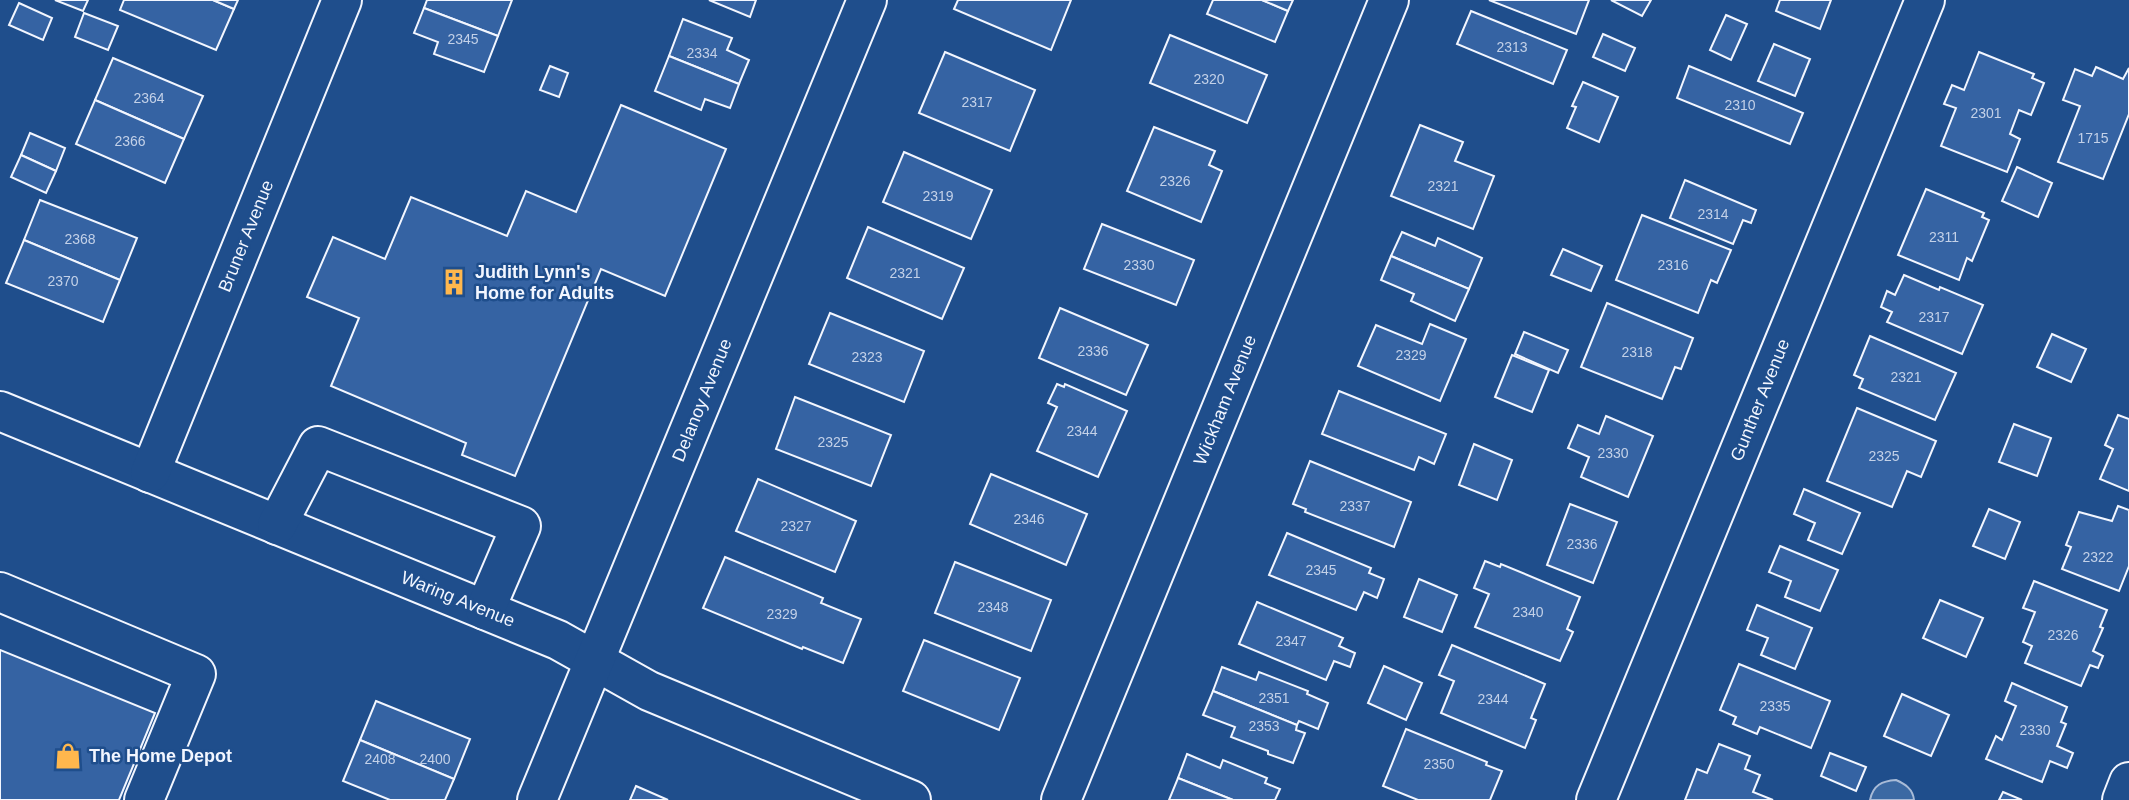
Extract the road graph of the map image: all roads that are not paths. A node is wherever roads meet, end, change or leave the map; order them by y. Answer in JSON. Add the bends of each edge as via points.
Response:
{"nodes":[{"id":1,"x":342,"y":0,"type":"edge"},
{"id":2,"x":867,"y":0,"type":"edge"},
{"id":3,"x":1389,"y":0,"type":"edge"},
{"id":4,"x":1925,"y":0,"type":"edge"},
{"id":5,"x":0,"y":411,"type":"edge"},
{"id":6,"x":150,"y":473,"type":"junction"},
{"id":7,"x":277,"y":525,"type":"junction"},
{"id":8,"x":0,"y":592,"type":"edge"},
{"id":9,"x":485,"y":610,"type":"junction"},
{"id":10,"x":595,"y":661,"type":"junction"},
{"id":11,"x":2129,"y":782,"type":"edge"},
{"id":12,"x":144,"y":800,"type":"edge"},
{"id":13,"x":537,"y":800,"type":"edge"},
{"id":14,"x":911,"y":800,"type":"edge"},
{"id":15,"x":1061,"y":800,"type":"edge"},
{"id":16,"x":1596,"y":800,"type":"edge"},
{"id":17,"x":2122,"y":800,"type":"edge"}],
"edges":[{"from":1,"to":6,"type":"street","name":"Bruner Avenue"},
{"from":2,"to":10,"type":"street","name":"Delanoy Avenue"},
{"from":3,"to":15,"type":"street","name":"Wickham Avenue"},
{"from":4,"to":16,"type":"street","name":"Gunther Avenue"},
{"from":5,"to":6,"type":"street","name":"Waring Avenue"},
{"from":6,"to":7,"type":"street","name":"Waring Avenue"},
{"from":7,"to":9,"type":"street","name":"Waring Avenue"},
{"from":7,"to":9,"type":"street","via":[[318,446],[521,526]]},
{"from":8,"to":12,"type":"street","via":[[196,674]]},
{"from":9,"to":10,"type":"street","name":"Waring Avenue"},
{"from":10,"to":13,"type":"street","name":"Delanoy Avenue"},
{"from":10,"to":14,"type":"street","name":"Waring Avenue","via":[[649,691]]},
{"from":11,"to":17,"type":"street"}]}
